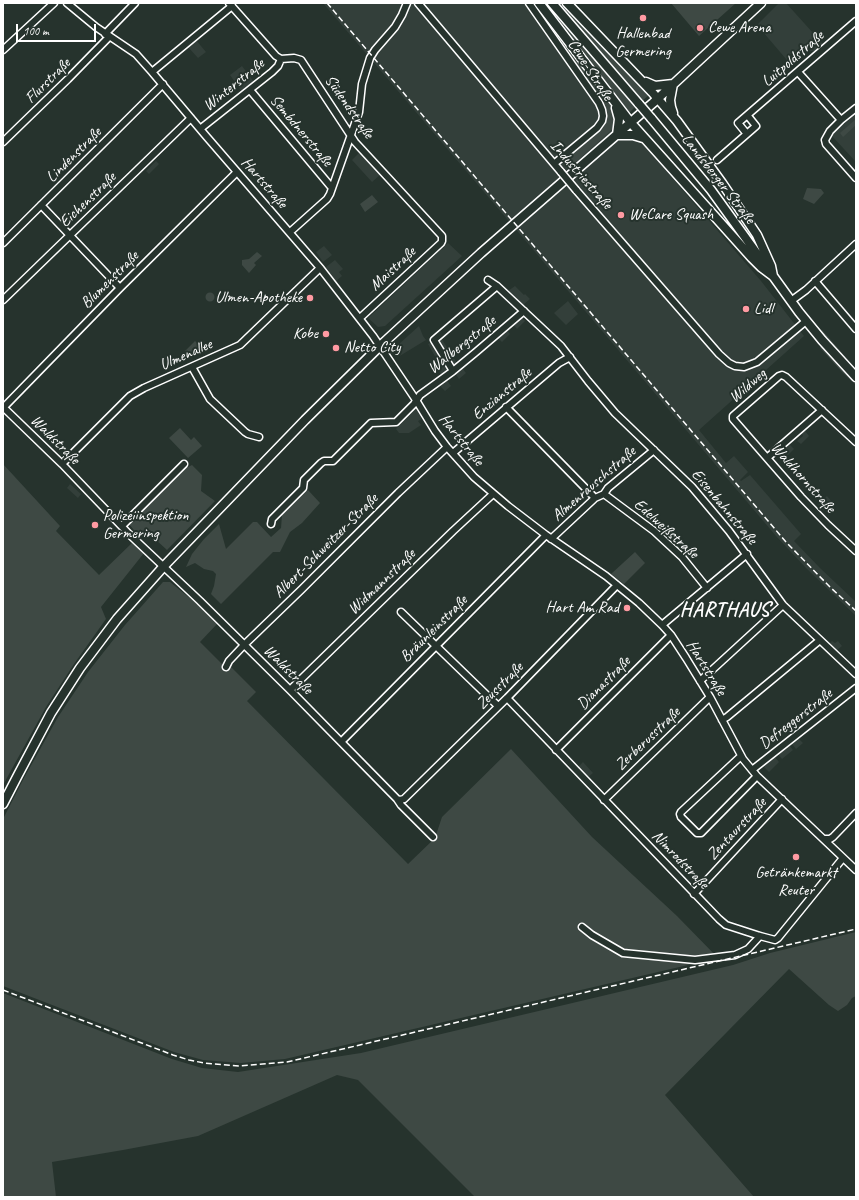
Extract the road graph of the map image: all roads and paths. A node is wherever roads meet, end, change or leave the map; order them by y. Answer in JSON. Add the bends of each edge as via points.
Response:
{"nodes":[{"id":1,"x":54,"y":3,"type":"edge"},
{"id":2,"x":67,"y":3,"type":"edge"},
{"id":3,"x":135,"y":3,"type":"edge"},
{"id":4,"x":407,"y":3,"type":"edge"},
{"id":5,"x":418,"y":3,"type":"edge"},
{"id":6,"x":529,"y":3,"type":"edge"},
{"id":7,"x":539,"y":3,"type":"edge"},
{"id":8,"x":552,"y":3,"type":"edge"},
{"id":9,"x":567,"y":3,"type":"edge"},
{"id":10,"x":761,"y":3,"type":"edge"},
{"id":11,"x":231,"y":4,"type":"edge"},
{"id":12,"x":856,"y":21,"type":"edge"},
{"id":13,"x":107,"y":35,"type":"junction"},
{"id":14,"x":3,"y":49,"type":"edge"},
{"id":15,"x":281,"y":59,"type":"junction"},
{"id":16,"x":152,"y":72,"type":"junction"},
{"id":17,"x":798,"y":72,"type":"junction"},
{"id":18,"x":641,"y":80,"type":"junction"},
{"id":19,"x":163,"y":84,"type":"junction"},
{"id":20,"x":673,"y":84,"type":"junction"},
{"id":21,"x":250,"y":90,"type":"junction"},
{"id":22,"x":658,"y":98,"type":"junction"},
{"id":23,"x":614,"y":102,"type":"junction"},
{"id":24,"x":856,"y":108,"type":"edge"},
{"id":25,"x":748,"y":116,"type":"junction"},
{"id":26,"x":191,"y":118,"type":"junction"},
{"id":27,"x":841,"y":120,"type":"junction"},
{"id":28,"x":677,"y":121,"type":"junction"},
{"id":29,"x":630,"y":123,"type":"junction"},
{"id":30,"x":200,"y":129,"type":"junction"},
{"id":31,"x":351,"y":134,"type":"junction"},
{"id":32,"x":747,"y":134,"type":"junction"},
{"id":33,"x":617,"y":135,"type":"junction"},
{"id":34,"x":648,"y":141,"type":"junction"},
{"id":35,"x":3,"y":142,"type":"edge"},
{"id":36,"x":717,"y":160,"type":"dead end"},
{"id":37,"x":554,"y":163,"type":"junction"},
{"id":38,"x":238,"y":172,"type":"junction"},
{"id":39,"x":856,"y":178,"type":"edge"},
{"id":40,"x":332,"y":188,"type":"junction"},
{"id":41,"x":41,"y":205,"type":"junction"},
{"id":42,"x":290,"y":232,"type":"junction"},
{"id":43,"x":70,"y":236,"type":"junction"},
{"id":44,"x":442,"y":238,"type":"joint"},
{"id":45,"x":3,"y":243,"type":"edge"},
{"id":46,"x":856,"y":244,"type":"edge"},
{"id":47,"x":320,"y":268,"type":"junction"},
{"id":48,"x":773,"y":276,"type":"junction"},
{"id":49,"x":488,"y":280,"type":"dead end"},
{"id":50,"x":815,"y":281,"type":"junction"},
{"id":51,"x":498,"y":286,"type":"junction"},
{"id":52,"x":120,"y":288,"type":"junction"},
{"id":53,"x":3,"y":300,"type":"edge"},
{"id":54,"x":791,"y":301,"type":"junction"},
{"id":55,"x":524,"y":311,"type":"junction"},
{"id":56,"x":360,"y":318,"type":"junction"},
{"id":57,"x":806,"y":321,"type":"junction"},
{"id":58,"x":856,"y":329,"type":"edge"},
{"id":59,"x":380,"y":346,"type":"junction"},
{"id":60,"x":570,"y":357,"type":"junction"},
{"id":61,"x":192,"y":367,"type":"junction"},
{"id":62,"x":453,"y":371,"type":"junction"},
{"id":63,"x":856,"y":377,"type":"edge"},
{"id":64,"x":416,"y":400,"type":"junction"},
{"id":65,"x":3,"y":408,"type":"edge"},
{"id":66,"x":506,"y":408,"type":"junction"},
{"id":67,"x":822,"y":410,"type":"junction"},
{"id":68,"x":733,"y":419,"type":"joint"},
{"id":69,"x":258,"y":437,"type":"dead end"},
{"id":70,"x":856,"y":442,"type":"edge"},
{"id":71,"x":447,"y":447,"type":"junction"},
{"id":72,"x":654,"y":450,"type":"junction"},
{"id":73,"x":453,"y":453,"type":"junction"},
{"id":74,"x":767,"y":458,"type":"junction"},
{"id":75,"x":62,"y":464,"type":"junction"},
{"id":76,"x":184,"y":464,"type":"dead end"},
{"id":77,"x":492,"y":494,"type":"junction"},
{"id":78,"x":604,"y":494,"type":"junction"},
{"id":79,"x":595,"y":498,"type":"junction"},
{"id":80,"x":271,"y":524,"type":"dead end"},
{"id":81,"x":122,"y":526,"type":"junction"},
{"id":82,"x":548,"y":537,"type":"junction"},
{"id":83,"x":856,"y":551,"type":"edge"},
{"id":84,"x":746,"y":554,"type":"junction"},
{"id":85,"x":164,"y":566,"type":"junction"},
{"id":86,"x":617,"y":585,"type":"junction"},
{"id":87,"x":707,"y":588,"type":"junction"},
{"id":88,"x":783,"y":605,"type":"junction"},
{"id":89,"x":401,"y":612,"type":"dead end"},
{"id":90,"x":662,"y":625,"type":"junction"},
{"id":91,"x":671,"y":635,"type":"junction"},
{"id":92,"x":820,"y":640,"type":"junction"},
{"id":93,"x":244,"y":645,"type":"junction"},
{"id":94,"x":435,"y":646,"type":"junction"},
{"id":95,"x":226,"y":667,"type":"dead end"},
{"id":96,"x":856,"y":674,"type":"edge"},
{"id":97,"x":700,"y":681,"type":"junction"},
{"id":98,"x":856,"y":688,"type":"edge"},
{"id":99,"x":290,"y":690,"type":"junction"},
{"id":100,"x":710,"y":697,"type":"junction"},
{"id":101,"x":507,"y":698,"type":"junction"},
{"id":102,"x":498,"y":706,"type":"junction"},
{"id":103,"x":722,"y":720,"type":"junction"},
{"id":104,"x":341,"y":742,"type":"junction"},
{"id":105,"x":556,"y":750,"type":"junction"},
{"id":106,"x":741,"y":756,"type":"junction"},
{"id":107,"x":752,"y":770,"type":"junction"},
{"id":108,"x":757,"y":776,"type":"junction"},
{"id":109,"x":397,"y":799,"type":"junction"},
{"id":110,"x":782,"y":799,"type":"junction"},
{"id":111,"x":604,"y":800,"type":"junction"},
{"id":112,"x":3,"y":804,"type":"edge"},
{"id":113,"x":856,"y":813,"type":"edge"},
{"id":114,"x":433,"y":837,"type":"dead end"},
{"id":115,"x":824,"y":839,"type":"junction"},
{"id":116,"x":843,"y":858,"type":"junction"},
{"id":117,"x":856,"y":870,"type":"edge"},
{"id":118,"x":694,"y":894,"type":"junction"},
{"id":119,"x":582,"y":927,"type":"dead end"},
{"id":120,"x":760,"y":936,"type":"junction"}],
"edges":[{"from":1,"to":14,"type":"street"},
{"from":2,"to":13,"type":"street","name":"Hartstraße"},
{"from":3,"to":13,"type":"street","name":"Flurstraße"},
{"from":4,"to":31,"type":"street","via":[[395,27],[370,58],[362,84],[359,112]]},
{"from":5,"to":37,"type":"street","name":"Industriestraße"},
{"from":6,"to":37,"type":"street","name":"Cewe-Straße","via":[[599,104],[603,116],[597,128]]},
{"from":7,"to":23,"type":"main road"},
{"from":8,"to":48,"type":"main road","name":"Landsberger Straße","bridge":true,"via":[[711,190]]},
{"from":9,"to":18,"type":"main road"},
{"from":10,"to":20,"type":"main road"},
{"from":11,"to":15,"type":"street"},
{"from":11,"to":16,"type":"street"},
{"from":12,"to":17,"type":"street","name":"Luitpoldstraße"},
{"from":13,"to":16,"type":"street","name":"Hartstraße","via":[[137,55]]},
{"from":13,"to":35,"type":"street","name":"Flurstraße","via":[[67,80]]},
{"from":15,"to":21,"type":"street","name":"Winterstraße","via":[[272,72]]},
{"from":15,"to":31,"type":"street","name":"Südendstraße","via":[[301,60]]},
{"from":16,"to":19,"type":"street","name":"Hartstraße"},
{"from":17,"to":25,"type":"street","name":"Luitpoldstraße"},
{"from":17,"to":27,"type":"street"},
{"from":18,"to":20,"type":"main road","via":[[655,86]]},
{"from":18,"to":22,"type":"main road"},
{"from":19,"to":26,"type":"street","name":"Hartstraße"},
{"from":19,"to":41,"type":"street","name":"Lindenstraße"},
{"from":20,"to":22,"type":"main road"},
{"from":20,"to":28,"type":"main road","via":[[670,104]]},
{"from":21,"to":30,"type":"street","name":"Winterstraße"},
{"from":21,"to":40,"type":"street","name":"Sembdnerstraße"},
{"from":22,"to":28,"type":"main road"},
{"from":22,"to":29,"type":"main road"},
{"from":23,"to":29,"type":"main road"},
{"from":23,"to":33,"type":"main road","via":[[620,119]]},
{"from":24,"to":27,"type":"street"},
{"from":25,"to":32,"type":"street","via":[[756,126]]},
{"from":25,"to":32,"type":"street","name":"Luitpoldstraße","via":[[738,123]]},
{"from":26,"to":30,"type":"street","name":"Hartstraße"},
{"from":26,"to":43,"type":"street","name":"Eichenstraße"},
{"from":27,"to":39,"type":"street","via":[[830,131],[825,140],[826,144]]},
{"from":28,"to":48,"type":"main road","via":[[756,235]]},
{"from":29,"to":33,"type":"main road"},
{"from":29,"to":34,"type":"main road"},
{"from":30,"to":38,"type":"street","name":"Hartstraße"},
{"from":31,"to":40,"type":"street"},
{"from":31,"to":44,"type":"street","name":"Südendstraße","via":[[355,142]]},
{"from":32,"to":36,"type":"street"},
{"from":33,"to":34,"type":"main road","via":[[640,136]]},
{"from":33,"to":59,"type":"main road"},
{"from":34,"to":48,"type":"main road","via":[[761,267]]},
{"from":37,"to":57,"type":"street","name":"Industriestraße","bridge":true,"via":[[729,363],[744,367],[757,362]]},
{"from":38,"to":42,"type":"street","name":"Hartstraße"},
{"from":38,"to":52,"type":"street","name":"Blumenstraße"},
{"from":40,"to":42,"type":"street","via":[[327,199]]},
{"from":41,"to":43,"type":"street"},
{"from":41,"to":45,"type":"street","name":"Lindenstraße"},
{"from":42,"to":47,"type":"street","name":"Hartstraße"},
{"from":43,"to":52,"type":"street"},
{"from":43,"to":53,"type":"street","name":"Eichenstraße"},
{"from":44,"to":56,"type":"street","name":"Maistraße","via":[[441,243]]},
{"from":46,"to":50,"type":"street"},
{"from":47,"to":56,"type":"street","name":"Hartstraße"},
{"from":47,"to":61,"type":"street","name":"Ulmenallee","via":[[240,345]]},
{"from":48,"to":54,"type":"main road","name":"Landsberger Straße"},
{"from":49,"to":51,"type":"street"},
{"from":50,"to":54,"type":"street"},
{"from":50,"to":58,"type":"street"},
{"from":51,"to":55,"type":"street"},
{"from":51,"to":62,"type":"street","via":[[434,340]]},
{"from":52,"to":65,"type":"street","name":"Blumenstraße"},
{"from":54,"to":57,"type":"main road","name":"Landsberger Straße"},
{"from":55,"to":60,"type":"street"},
{"from":55,"to":62,"type":"street","name":"Wallbergstraße"},
{"from":56,"to":59,"type":"street","name":"Hartstraße"},
{"from":57,"to":63,"type":"main road","name":"Landsberger Straße"},
{"from":59,"to":64,"type":"street","name":"Hartstraße"},
{"from":59,"to":85,"type":"main road"},
{"from":60,"to":66,"type":"street","name":"Enzianstraße","via":[[559,363]]},
{"from":60,"to":72,"type":"street","name":"Eisenbahnstraße","via":[[614,412]]},
{"from":61,"to":69,"type":"street","via":[[210,399],[245,432]]},
{"from":61,"to":75,"type":"street","name":"Ulmenallee","via":[[130,396]]},
{"from":62,"to":64,"type":"street","name":"Wallbergstraße"},
{"from":64,"to":71,"type":"street","name":"Hartstraße"},
{"from":64,"to":80,"type":"street","name":"Wallbergstraße","via":[[396,422],[370,424],[334,461],[320,463],[304,480],[303,488],[272,519]]},
{"from":65,"to":75,"type":"street","name":"Waldstraße"},
{"from":66,"to":73,"type":"street","name":"Enzianstraße"},
{"from":66,"to":79,"type":"street"},
{"from":67,"to":68,"type":"street","name":"Wildweg","via":[[782,375],[733,416]]},
{"from":67,"to":70,"type":"street"},
{"from":67,"to":74,"type":"street"},
{"from":68,"to":74,"type":"street","name":"Waldhornstraße"},
{"from":71,"to":73,"type":"street","name":"Hartstraße"},
{"from":71,"to":93,"type":"street","name":"Albert-Schweitzer-Straße"},
{"from":72,"to":78,"type":"street","name":"Almenrauschstraße"},
{"from":72,"to":84,"type":"street","name":"Eisenbahnstraße","via":[[688,482]]},
{"from":73,"to":77,"type":"street","name":"Hartstraße"},
{"from":74,"to":83,"type":"street","name":"Waldhornstraße","via":[[812,508]]},
{"from":75,"to":81,"type":"street","name":"Waldstraße"},
{"from":76,"to":81,"type":"street"},
{"from":77,"to":82,"type":"street","name":"Hartstraße"},
{"from":77,"to":99,"type":"street","name":"Widmannstraße"},
{"from":78,"to":79,"type":"street","name":"Almenrauschstraße"},
{"from":78,"to":87,"type":"street","name":"Edelweißstraße","via":[[654,531],[682,557]]},
{"from":79,"to":82,"type":"street","name":"Almenrauschstraße"},
{"from":81,"to":85,"type":"street","name":"Waldstraße"},
{"from":82,"to":86,"type":"street","name":"Hartstraße"},
{"from":82,"to":94,"type":"street","name":"Bräunleinstraße"},
{"from":84,"to":87,"type":"street"},
{"from":84,"to":88,"type":"street","name":"Eisenbahnstraße"},
{"from":85,"to":93,"type":"street","name":"Waldstraße"},
{"from":85,"to":112,"type":"main road","via":[[117,619],[80,668],[51,713]]},
{"from":86,"to":90,"type":"street","name":"Hartstraße"},
{"from":86,"to":101,"type":"street","name":"Zeusstraße"},
{"from":87,"to":90,"type":"street"},
{"from":88,"to":92,"type":"street","name":"Eisenbahnstraße"},
{"from":88,"to":97,"type":"street"},
{"from":89,"to":94,"type":"street"},
{"from":90,"to":91,"type":"street","name":"Hartstraße"},
{"from":91,"to":97,"type":"street","name":"Hartstraße"},
{"from":91,"to":105,"type":"street","name":"Dianastraße"},
{"from":92,"to":96,"type":"street","name":"Eisenbahnstraße"},
{"from":92,"to":103,"type":"street"},
{"from":93,"to":95,"type":"street","name":"Albert-Schweitzer-Straße"},
{"from":93,"to":99,"type":"street","name":"Waldstraße"},
{"from":94,"to":102,"type":"street"},
{"from":94,"to":104,"type":"street","name":"Bräunleinstraße"},
{"from":97,"to":100,"type":"street","name":"Hartstraße"},
{"from":98,"to":107,"type":"street","name":"Defreggerstraße"},
{"from":99,"to":104,"type":"street","name":"Waldstraße"},
{"from":100,"to":103,"type":"street","name":"Hartstraße"},
{"from":100,"to":111,"type":"street","name":"Zerberusstraße"},
{"from":101,"to":102,"type":"street","name":"Zeusstraße"},
{"from":101,"to":105,"type":"street","name":"Nimrodstraße"},
{"from":102,"to":109,"type":"street","name":"Zeusstraße","via":[[404,799]]},
{"from":103,"to":106,"type":"street","name":"Hartstraße"},
{"from":104,"to":109,"type":"street","name":"Waldstraße"},
{"from":105,"to":111,"type":"street","name":"Nimrodstraße"},
{"from":106,"to":107,"type":"street","name":"Hartstraße"},
{"from":106,"to":108,"type":"street","name":"Defreggerstraße","via":[[681,812],[681,817],[697,833],[701,833]]},
{"from":107,"to":108,"type":"street","name":"Hartstraße"},
{"from":108,"to":110,"type":"street","name":"Hartstraße"},
{"from":109,"to":114,"type":"street","name":"Waldstraße"},
{"from":110,"to":115,"type":"street","name":"Hartstraße"},
{"from":110,"to":118,"type":"street","name":"Zentaurstraße"},
{"from":111,"to":118,"type":"street","name":"Nimrodstraße"},
{"from":113,"to":115,"type":"street","via":[[834,837]]},
{"from":115,"to":116,"type":"street","name":"Hartstraße"},
{"from":116,"to":117,"type":"street","name":"Hartstraße"},
{"from":116,"to":120,"type":"street","name":"Nimrodstraße","via":[[778,938],[775,940]]},
{"from":118,"to":120,"type":"street","name":"Nimrodstraße","via":[[722,922]]},
{"from":119,"to":120,"type":"street","via":[[623,953],[695,960],[735,955],[748,949]]}]}
